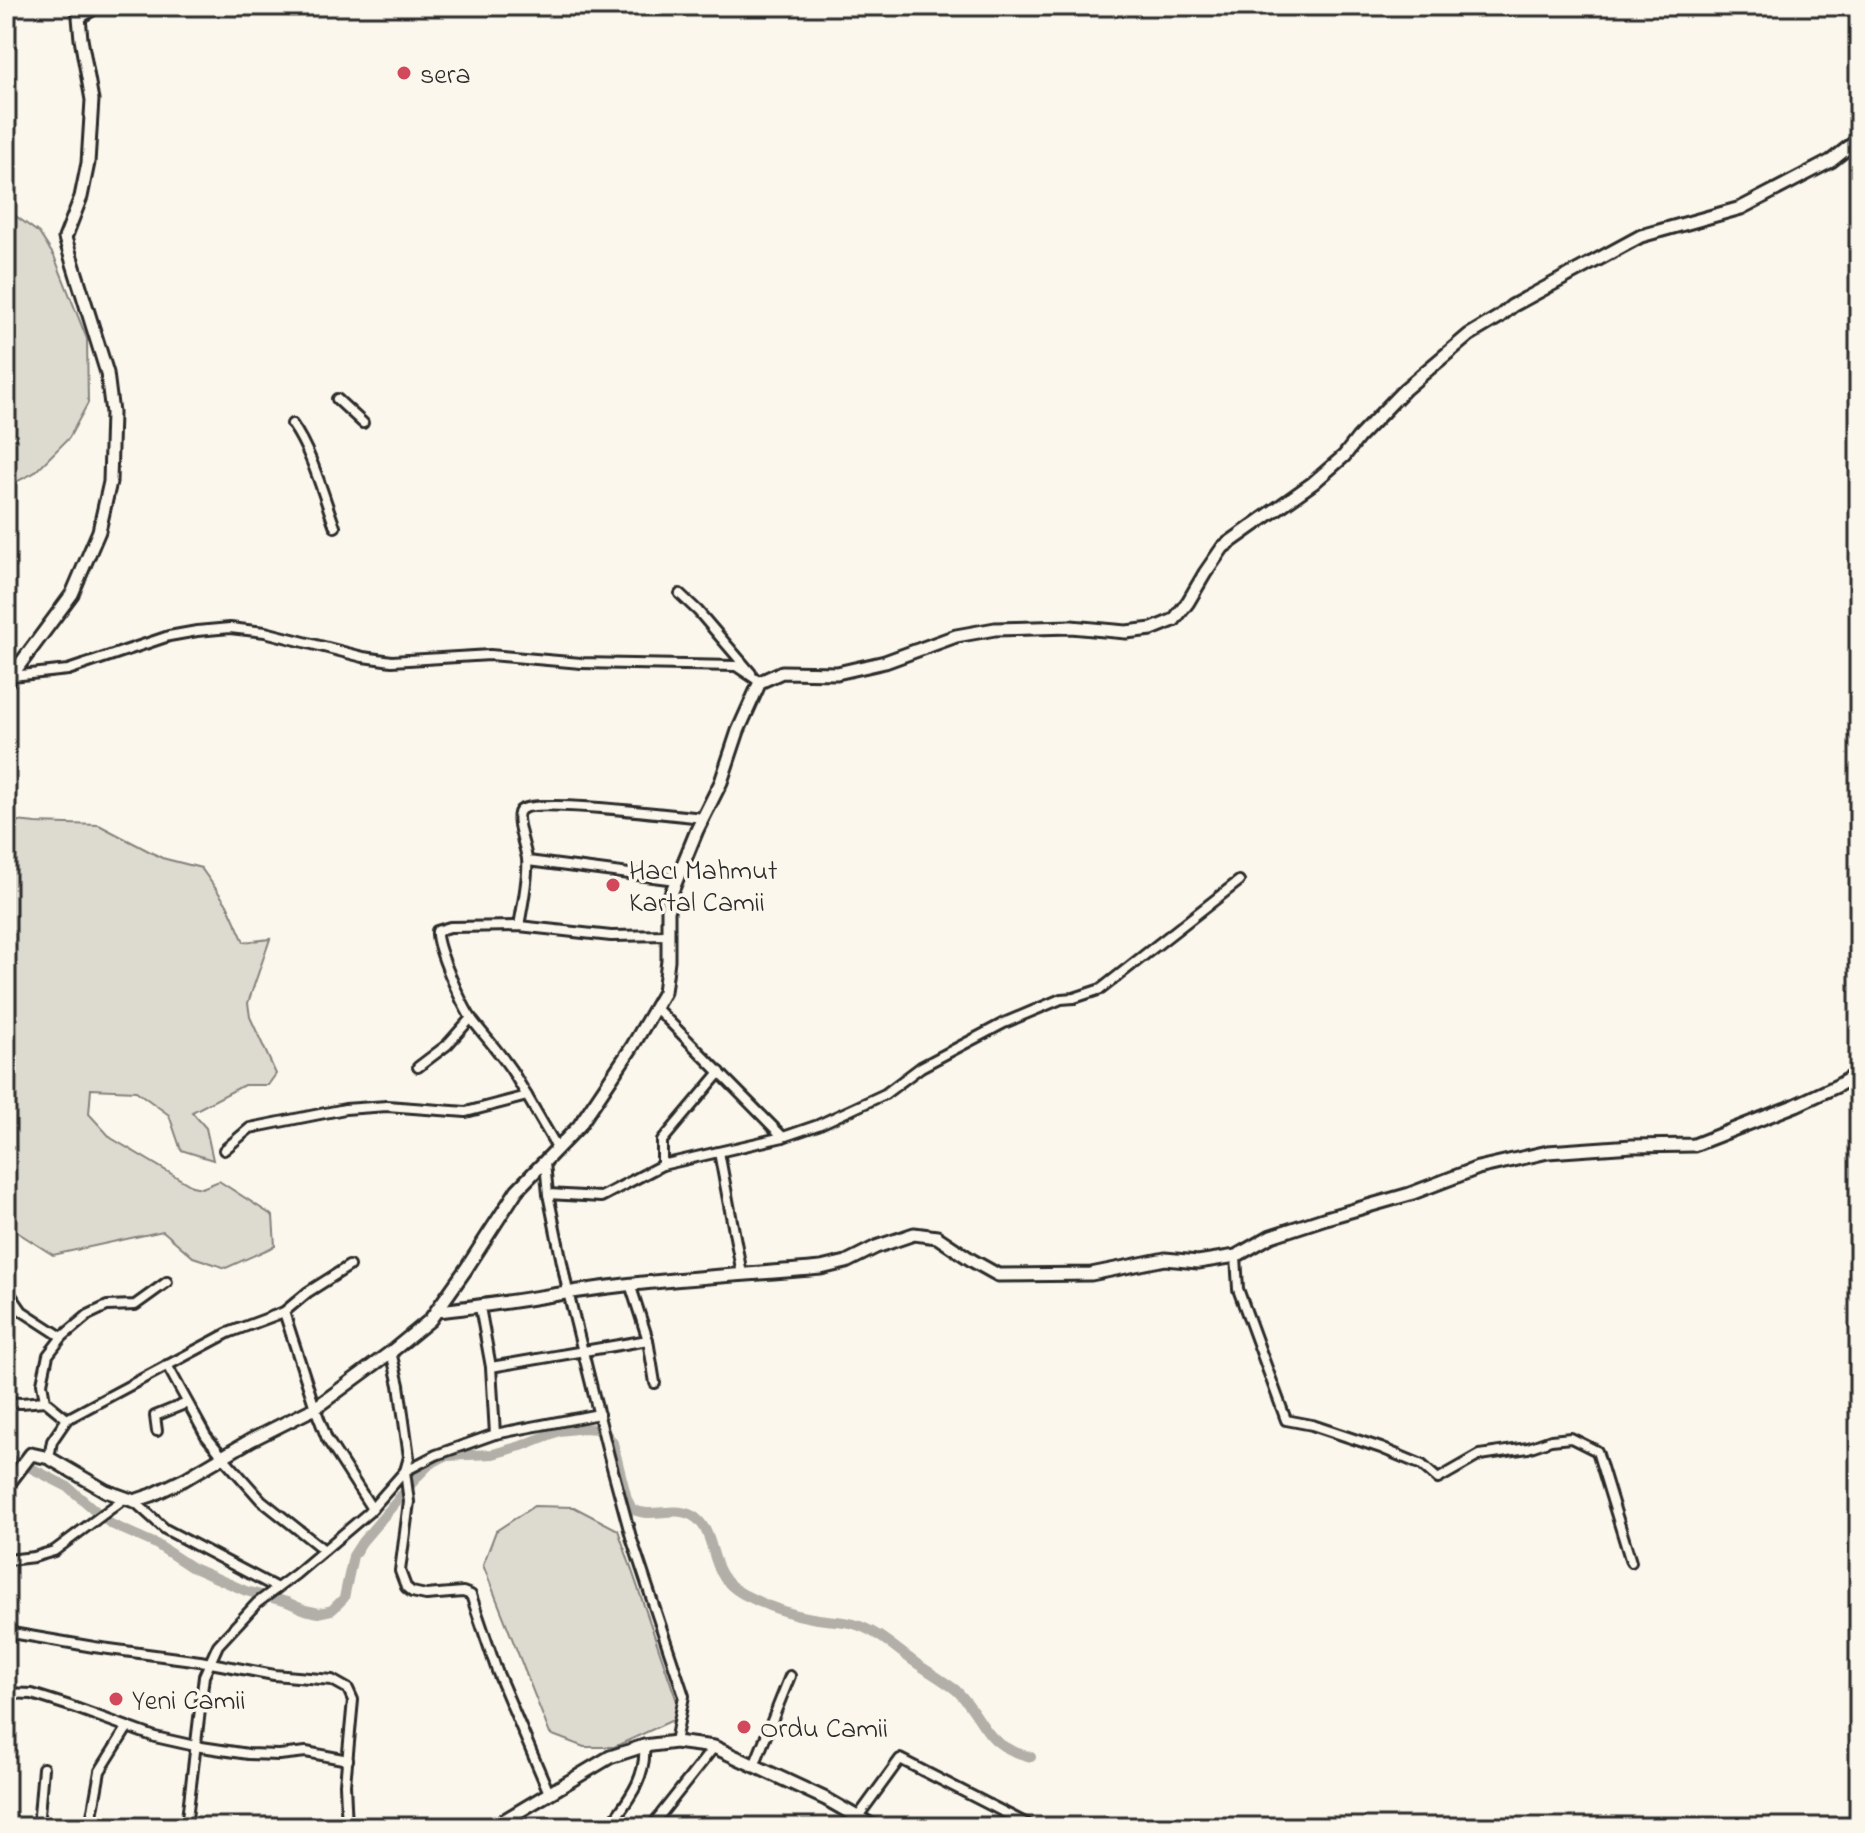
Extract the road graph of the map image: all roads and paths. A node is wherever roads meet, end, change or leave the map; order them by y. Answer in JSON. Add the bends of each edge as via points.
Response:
{"nodes":[{"id":1,"x":78,"y":6,"type":"edge"},
{"id":2,"x":100,"y":6,"type":"edge"},
{"id":3,"x":79,"y":19,"type":"junction"},
{"id":4,"x":1859,"y":139,"type":"edge"},
{"id":5,"x":337,"y":399,"type":"dead end"},
{"id":6,"x":363,"y":423,"type":"dead end"},
{"id":7,"x":292,"y":424,"type":"dead end"},
{"id":8,"x":335,"y":527,"type":"dead end"},
{"id":9,"x":680,"y":594,"type":"dead end"},
{"id":10,"x":9,"y":680,"type":"edge"},
{"id":11,"x":760,"y":682,"type":"junction"},
{"id":12,"x":703,"y":818,"type":"junction"},
{"id":13,"x":528,"y":861,"type":"junction"},
{"id":14,"x":676,"y":880,"type":"junction"},
{"id":15,"x":1239,"y":881,"type":"dead end"},
{"id":16,"x":519,"y":926,"type":"junction"},
{"id":17,"x":668,"y":935,"type":"junction"},
{"id":18,"x":655,"y":1007,"type":"junction"},
{"id":19,"x":471,"y":1018,"type":"junction"},
{"id":20,"x":418,"y":1067,"type":"dead end"},
{"id":21,"x":720,"y":1072,"type":"junction"},
{"id":22,"x":1859,"y":1073,"type":"edge"},
{"id":23,"x":527,"y":1096,"type":"junction"},
{"id":24,"x":783,"y":1137,"type":"junction"},
{"id":25,"x":558,"y":1149,"type":"junction"},
{"id":26,"x":224,"y":1150,"type":"dead end"},
{"id":27,"x":719,"y":1152,"type":"junction"},
{"id":28,"x":545,"y":1163,"type":"junction"},
{"id":29,"x":662,"y":1165,"type":"junction"},
{"id":30,"x":548,"y":1194,"type":"junction"},
{"id":31,"x":1236,"y":1256,"type":"junction"},
{"id":32,"x":349,"y":1266,"type":"dead end"},
{"id":33,"x":742,"y":1274,"type":"junction"},
{"id":34,"x":167,"y":1282,"type":"dead end"},
{"id":35,"x":630,"y":1284,"type":"junction"},
{"id":36,"x":6,"y":1288,"type":"edge"},
{"id":37,"x":568,"y":1292,"type":"junction"},
{"id":38,"x":480,"y":1307,"type":"junction"},
{"id":39,"x":437,"y":1311,"type":"junction"},
{"id":40,"x":284,"y":1312,"type":"junction"},
{"id":41,"x":62,"y":1337,"type":"junction"},
{"id":42,"x":648,"y":1340,"type":"junction"},
{"id":43,"x":584,"y":1351,"type":"junction"},
{"id":44,"x":391,"y":1352,"type":"junction"},
{"id":45,"x":167,"y":1365,"type":"junction"},
{"id":46,"x":491,"y":1367,"type":"junction"},
{"id":47,"x":655,"y":1383,"type":"dead end"},
{"id":48,"x":45,"y":1401,"type":"junction"},
{"id":49,"x":6,"y":1402,"type":"edge"},
{"id":50,"x":187,"y":1403,"type":"junction"},
{"id":51,"x":315,"y":1408,"type":"junction"},
{"id":52,"x":599,"y":1414,"type":"junction"},
{"id":53,"x":67,"y":1419,"type":"junction"},
{"id":54,"x":157,"y":1431,"type":"dead end"},
{"id":55,"x":495,"y":1434,"type":"junction"},
{"id":56,"x":223,"y":1457,"type":"junction"},
{"id":57,"x":49,"y":1458,"type":"junction"},
{"id":58,"x":405,"y":1471,"type":"junction"},
{"id":59,"x":11,"y":1472,"type":"edge"},
{"id":60,"x":6,"y":1487,"type":"edge"},
{"id":61,"x":129,"y":1499,"type":"junction"},
{"id":62,"x":372,"y":1509,"type":"junction"},
{"id":63,"x":324,"y":1550,"type":"junction"},
{"id":64,"x":8,"y":1560,"type":"edge"},
{"id":65,"x":1631,"y":1562,"type":"dead end"},
{"id":66,"x":274,"y":1590,"type":"junction"},
{"id":67,"x":6,"y":1632,"type":"edge"},
{"id":68,"x":209,"y":1663,"type":"junction"},
{"id":69,"x":790,"y":1676,"type":"dead end"},
{"id":70,"x":6,"y":1693,"type":"edge"},
{"id":71,"x":127,"y":1728,"type":"junction"},
{"id":72,"x":675,"y":1742,"type":"junction"},
{"id":73,"x":195,"y":1746,"type":"junction"},
{"id":74,"x":644,"y":1746,"type":"junction"},
{"id":75,"x":714,"y":1747,"type":"junction"},
{"id":76,"x":348,"y":1760,"type":"junction"},
{"id":77,"x":754,"y":1766,"type":"junction"},
{"id":78,"x":43,"y":1768,"type":"dead end"},
{"id":79,"x":549,"y":1793,"type":"junction"},
{"id":80,"x":856,"y":1822,"type":"edge"},
{"id":81,"x":38,"y":1827,"type":"edge"},
{"id":82,"x":90,"y":1827,"type":"edge"},
{"id":83,"x":186,"y":1827,"type":"edge"},
{"id":84,"x":347,"y":1827,"type":"edge"},
{"id":85,"x":493,"y":1827,"type":"edge"},
{"id":86,"x":609,"y":1827,"type":"edge"},
{"id":87,"x":653,"y":1827,"type":"edge"},
{"id":88,"x":875,"y":1827,"type":"edge"},
{"id":89,"x":1033,"y":1827,"type":"edge"}],
"edges":[{"from":1,"to":3,"type":"street"},
{"from":2,"to":3,"type":"street"},
{"from":3,"to":10,"type":"street","via":[[92,100],[88,163],[65,238],[107,373],[110,482],[99,531],[72,594]]},
{"from":4,"to":11,"type":"street","via":[[1831,161],[1741,208],[1641,236],[1469,335],[1405,389],[1344,456],[1223,547],[1174,620],[1126,632],[995,629],[956,636],[861,668],[782,672]]},
{"from":5,"to":6,"type":"street"},
{"from":7,"to":8,"type":"street"},
{"from":9,"to":11,"type":"street"},
{"from":10,"to":11,"type":"street","via":[[68,670],[169,636],[230,628],[392,661],[490,655],[736,666]]},
{"from":11,"to":12,"type":"street"},
{"from":12,"to":13,"type":"street","via":[[583,806],[523,808],[518,818]]},
{"from":12,"to":14,"type":"street"},
{"from":13,"to":14,"type":"street"},
{"from":13,"to":16,"type":"street"},
{"from":14,"to":17,"type":"street","via":[[668,901]]},
{"from":15,"to":24,"type":"street","via":[[1101,989],[1004,1023],[921,1067],[885,1094]]},
{"from":16,"to":17,"type":"street","via":[[611,936]]},
{"from":16,"to":19,"type":"street","via":[[437,931],[440,954]]},
{"from":17,"to":18,"type":"street","via":[[664,992]]},
{"from":18,"to":21,"type":"street"},
{"from":18,"to":25,"type":"street","via":[[588,1113]]},
{"from":19,"to":20,"type":"street"},
{"from":19,"to":23,"type":"street"},
{"from":21,"to":24,"type":"street"},
{"from":21,"to":29,"type":"street","via":[[662,1141]]},
{"from":22,"to":31,"type":"street","via":[[1796,1105],[1694,1145],[1548,1152],[1478,1168],[1271,1236]]},
{"from":23,"to":25,"type":"street"},
{"from":23,"to":26,"type":"street","via":[[466,1112],[387,1106],[345,1109],[250,1128]]},
{"from":24,"to":27,"type":"street"},
{"from":25,"to":28,"type":"street"},
{"from":27,"to":29,"type":"street"},
{"from":27,"to":33,"type":"street"},
{"from":28,"to":30,"type":"street"},
{"from":28,"to":39,"type":"street","via":[[517,1190]]},
{"from":29,"to":30,"type":"street","via":[[601,1197]]},
{"from":30,"to":37,"type":"street"},
{"from":31,"to":33,"type":"street","via":[[1198,1262],[1165,1259],[1091,1274],[998,1275],[937,1237],[914,1234],[846,1262]]},
{"from":31,"to":65,"type":"street","via":[[1238,1289],[1286,1420],[1381,1448],[1422,1465],[1438,1479],[1480,1455],[1571,1438],[1597,1451]]},
{"from":32,"to":40,"type":"street"},
{"from":33,"to":35,"type":"street"},
{"from":34,"to":41,"type":"street","via":[[135,1305],[107,1306],[88,1315]]},
{"from":35,"to":37,"type":"street"},
{"from":35,"to":42,"type":"street"},
{"from":36,"to":41,"type":"street","via":[[22,1311]]},
{"from":37,"to":38,"type":"street"},
{"from":37,"to":43,"type":"street"},
{"from":38,"to":39,"type":"street"},
{"from":38,"to":46,"type":"street"},
{"from":39,"to":44,"type":"street"},
{"from":40,"to":45,"type":"street"},
{"from":40,"to":51,"type":"street"},
{"from":41,"to":48,"type":"street","via":[[48,1355],[42,1383]]},
{"from":42,"to":43,"type":"street"},
{"from":42,"to":47,"type":"street"},
{"from":43,"to":46,"type":"street"},
{"from":43,"to":52,"type":"street"},
{"from":44,"to":51,"type":"street"},
{"from":44,"to":58,"type":"street","via":[[409,1457]]},
{"from":45,"to":50,"type":"street"},
{"from":45,"to":53,"type":"street"},
{"from":46,"to":55,"type":"street"},
{"from":48,"to":49,"type":"street"},
{"from":48,"to":53,"type":"street"},
{"from":50,"to":54,"type":"street","via":[[155,1416]]},
{"from":50,"to":56,"type":"street"},
{"from":51,"to":56,"type":"street"},
{"from":51,"to":62,"type":"street","via":[[327,1439]]},
{"from":52,"to":55,"type":"street"},
{"from":52,"to":72,"type":"street","via":[[631,1537],[684,1696]]},
{"from":53,"to":57,"type":"street","via":[[52,1441]]},
{"from":55,"to":58,"type":"street"},
{"from":56,"to":61,"type":"street","via":[[152,1495]]},
{"from":56,"to":63,"type":"street","via":[[261,1500]]},
{"from":57,"to":59,"type":"street","via":[[31,1454]]},
{"from":57,"to":61,"type":"street"},
{"from":58,"to":62,"type":"street"},
{"from":58,"to":79,"type":"street","via":[[409,1502],[400,1571],[406,1587],[426,1595],[471,1595]]},
{"from":59,"to":60,"type":"street"},
{"from":61,"to":64,"type":"street","via":[[54,1551]]},
{"from":61,"to":66,"type":"street","via":[[165,1529]]},
{"from":62,"to":63,"type":"street"},
{"from":63,"to":66,"type":"street"},
{"from":66,"to":68,"type":"street","via":[[232,1627]]},
{"from":67,"to":68,"type":"street"},
{"from":68,"to":73,"type":"street"},
{"from":68,"to":76,"type":"street","via":[[332,1680],[348,1689],[353,1700]]},
{"from":69,"to":77,"type":"street"},
{"from":70,"to":71,"type":"street","via":[[32,1694]]},
{"from":71,"to":73,"type":"street"},
{"from":71,"to":82,"type":"street","via":[[100,1771]]},
{"from":72,"to":74,"type":"street"},
{"from":72,"to":75,"type":"street"},
{"from":73,"to":76,"type":"street","via":[[248,1754],[306,1752]]},
{"from":73,"to":83,"type":"street"},
{"from":74,"to":79,"type":"street","via":[[610,1757]]},
{"from":74,"to":86,"type":"street","via":[[636,1789]]},
{"from":75,"to":77,"type":"street"},
{"from":75,"to":87,"type":"street"},
{"from":76,"to":84,"type":"street"},
{"from":77,"to":80,"type":"street","via":[[826,1799]]},
{"from":78,"to":81,"type":"street"},
{"from":79,"to":85,"type":"street"},
{"from":80,"to":88,"type":"street"},
{"from":80,"to":89,"type":"street","via":[[900,1759]]}]}
